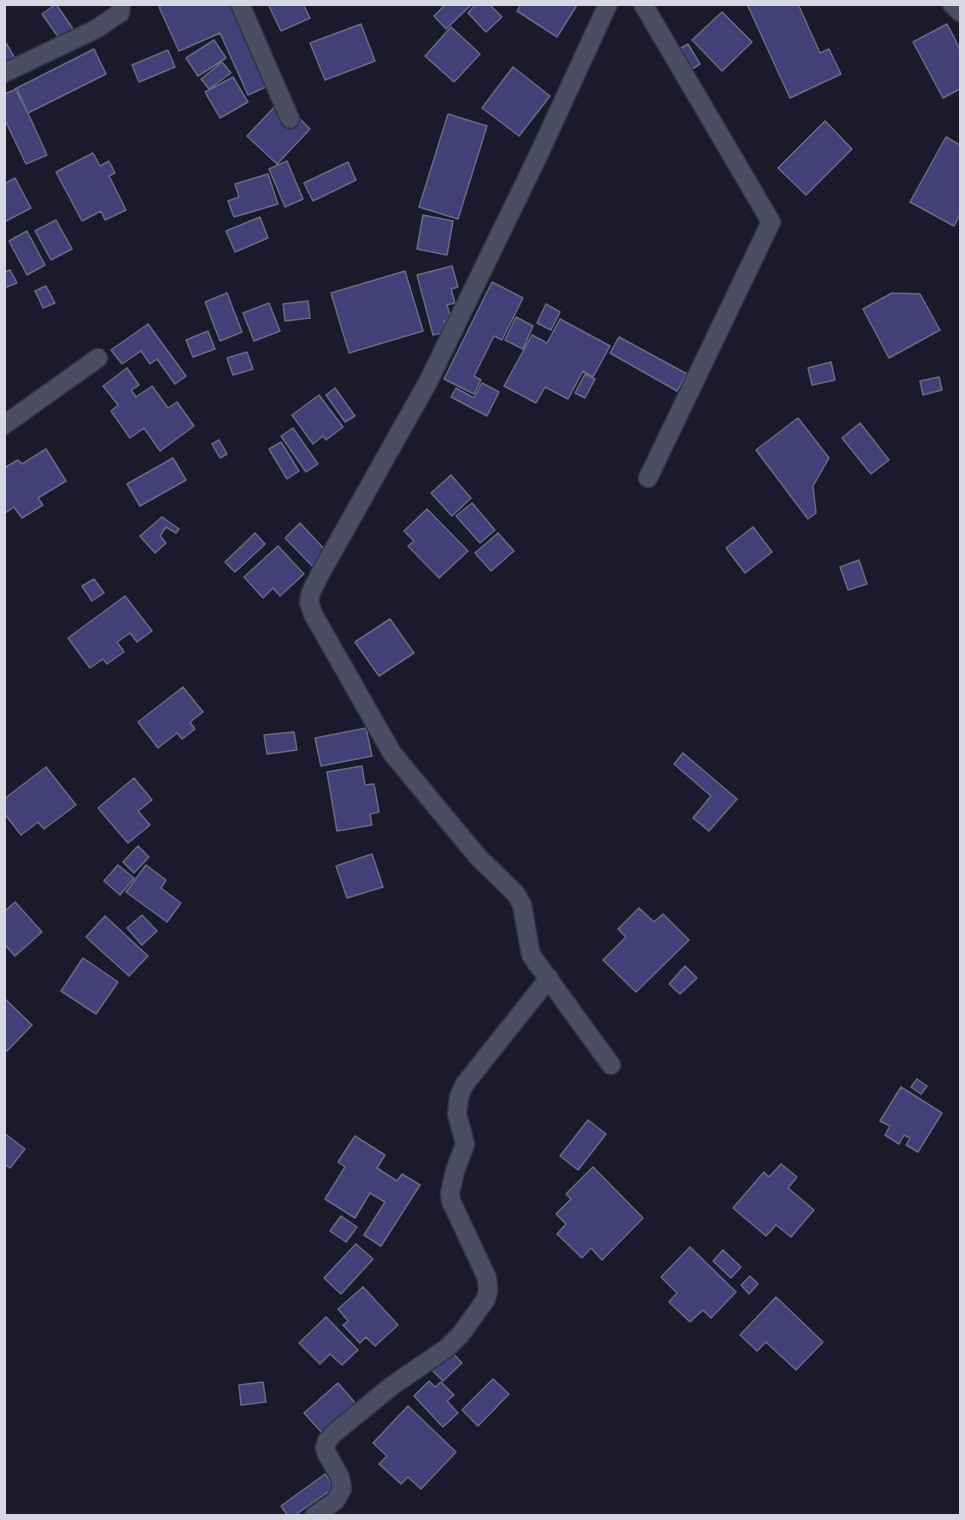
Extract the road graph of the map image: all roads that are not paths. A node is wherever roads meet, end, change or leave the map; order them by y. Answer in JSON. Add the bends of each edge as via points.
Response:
{"nodes":[{"id":1,"x":121,"y":4,"type":"edge"},
{"id":2,"x":240,"y":4,"type":"edge"},
{"id":3,"x":608,"y":4,"type":"edge"},
{"id":4,"x":643,"y":4,"type":"edge"},
{"id":5,"x":952,"y":4,"type":"edge"},
{"id":6,"x":960,"y":12,"type":"edge"},
{"id":7,"x":4,"y":73,"type":"edge"},
{"id":8,"x":290,"y":119,"type":"dead end"},
{"id":9,"x":98,"y":358,"type":"dead end"},
{"id":10,"x":4,"y":425,"type":"edge"},
{"id":11,"x":648,"y":478,"type":"dead end"},
{"id":12,"x":549,"y":978,"type":"junction"},
{"id":13,"x":611,"y":1065,"type":"dead end"},
{"id":14,"x":314,"y":1515,"type":"edge"}],
"edges":[{"from":1,"to":7,"type":"street","via":[[120,12],[96,29]]},
{"from":2,"to":8,"type":"street"},
{"from":3,"to":12,"type":"street","via":[[428,382],[320,574],[309,602],[392,753],[478,857],[516,894],[522,905],[531,955]]},
{"from":4,"to":11,"type":"street","via":[[771,222]]},
{"from":5,"to":6,"type":"street"},
{"from":9,"to":10,"type":"street"},
{"from":12,"to":13,"type":"street"},
{"from":12,"to":14,"type":"street","via":[[464,1085],[459,1097],[457,1114],[465,1144],[455,1171],[451,1201],[487,1278],[486,1299],[447,1348],[393,1385],[327,1441],[325,1448],[340,1477],[342,1490],[335,1501]]}]}
